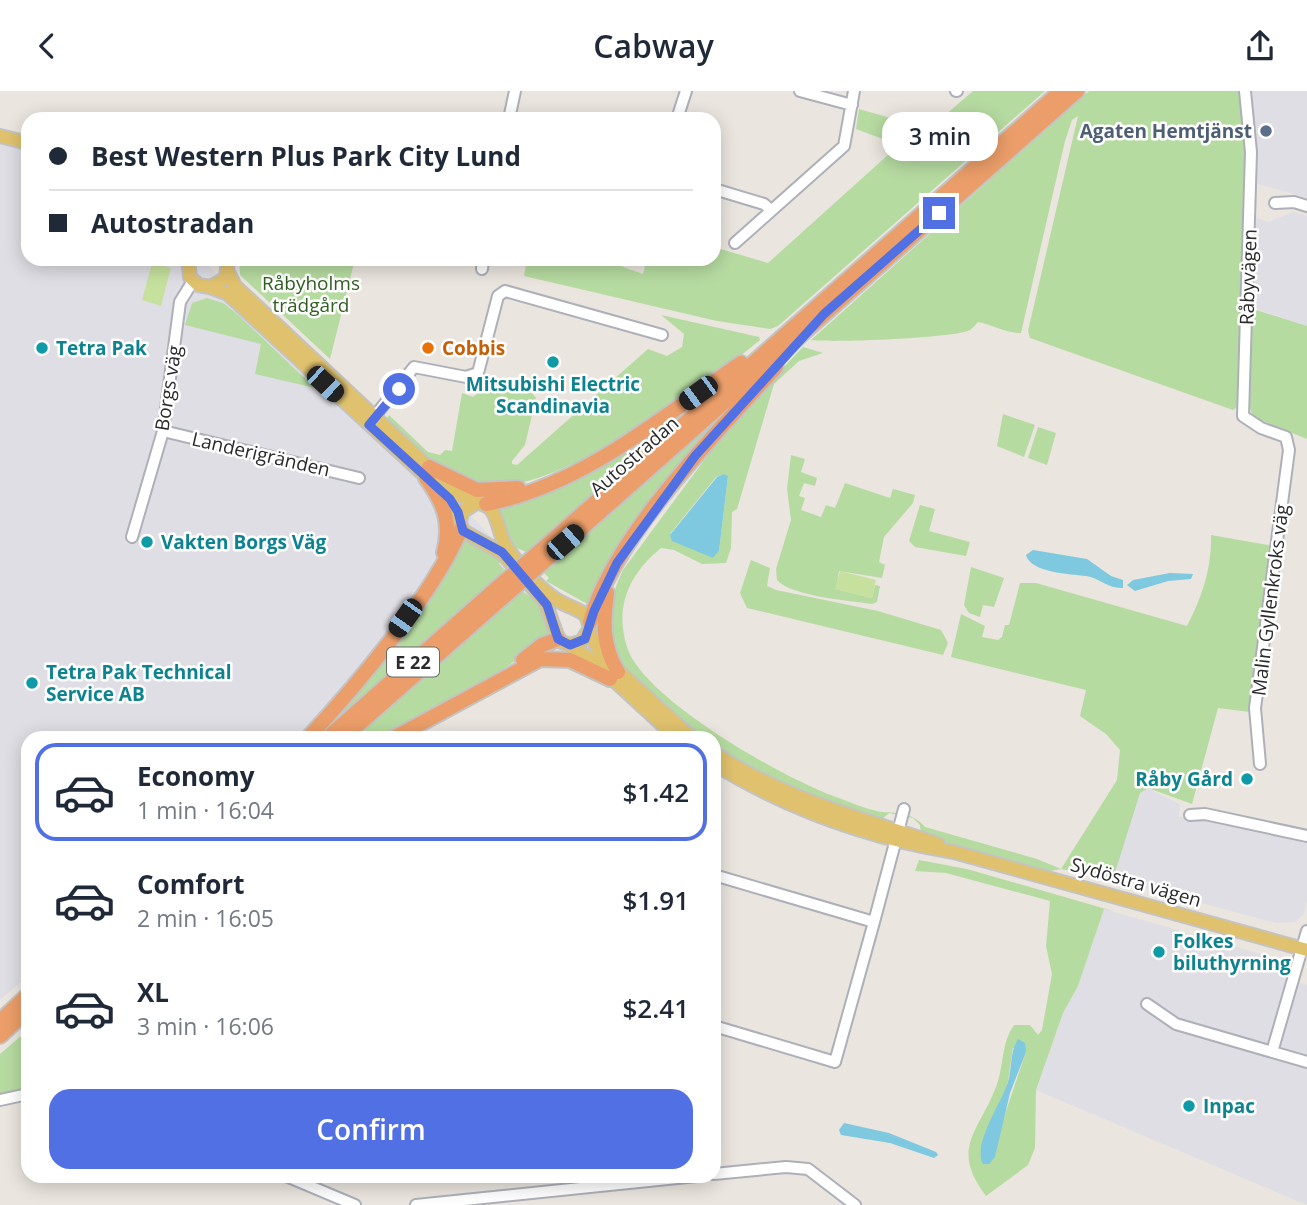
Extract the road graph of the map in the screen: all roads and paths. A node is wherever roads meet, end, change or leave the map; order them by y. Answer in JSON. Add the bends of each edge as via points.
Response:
{"nodes":[{"id":1,"x":514,"y":91,"type":"edge"},
{"id":2,"x":686,"y":91,"type":"edge"},
{"id":3,"x":800,"y":91,"type":"edge"},
{"id":4,"x":854,"y":91,"type":"edge"},
{"id":5,"x":1061,"y":91,"type":"edge"},
{"id":6,"x":1077,"y":91,"type":"edge"},
{"id":7,"x":1245,"y":91,"type":"edge"},
{"id":8,"x":852,"y":105,"type":"junction"},
{"id":9,"x":510,"y":112,"type":"edge"},
{"id":10,"x":679,"y":112,"type":"edge"},
{"id":11,"x":0,"y":136,"type":"edge"},
{"id":12,"x":21,"y":141,"type":"edge"},
{"id":13,"x":721,"y":191,"type":"edge"},
{"id":14,"x":1275,"y":203,"type":"dead end"},
{"id":15,"x":1307,"y":206,"type":"edge"},
{"id":16,"x":771,"y":210,"type":"junction"},
{"id":17,"x":735,"y":243,"type":"dead end"},
{"id":18,"x":189,"y":266,"type":"edge"},
{"id":19,"x":228,"y":266,"type":"edge"},
{"id":20,"x":193,"y":281,"type":"junction"},
{"id":21,"x":209,"y":287,"type":"junction"},
{"id":22,"x":824,"y":314,"type":"junction"},
{"id":23,"x":791,"y":329,"type":"junction"},
{"id":24,"x":662,"y":335,"type":"dead end"},
{"id":25,"x":372,"y":421,"type":"junction"},
{"id":26,"x":163,"y":431,"type":"junction"},
{"id":27,"x":1286,"y":437,"type":"joint"},
{"id":28,"x":428,"y":473,"type":"junction"},
{"id":29,"x":359,"y":478,"type":"dead end"},
{"id":30,"x":557,"y":479,"type":"junction"},
{"id":31,"x":481,"y":503,"type":"junction"},
{"id":32,"x":461,"y":523,"type":"junction"},
{"id":33,"x":132,"y":537,"type":"dead end"},
{"id":34,"x":543,"y":555,"type":"junction"},
{"id":35,"x":439,"y":568,"type":"junction"},
{"id":36,"x":610,"y":578,"type":"junction"},
{"id":37,"x":502,"y":591,"type":"junction"},
{"id":38,"x":589,"y":627,"type":"junction"},
{"id":39,"x":562,"y":642,"type":"junction"},
{"id":40,"x":506,"y":675,"type":"junction"},
{"id":41,"x":614,"y":675,"type":"junction"},
{"id":42,"x":314,"y":731,"type":"edge"},
{"id":43,"x":336,"y":731,"type":"edge"},
{"id":44,"x":351,"y":731,"type":"edge"},
{"id":45,"x":406,"y":731,"type":"edge"},
{"id":46,"x":670,"y":731,"type":"edge"},
{"id":47,"x":683,"y":731,"type":"edge"},
{"id":48,"x":721,"y":757,"type":"edge"},
{"id":49,"x":1261,"y":764,"type":"dead end"},
{"id":50,"x":721,"y":768,"type":"edge"},
{"id":51,"x":904,"y":809,"type":"dead end"},
{"id":52,"x":1190,"y":815,"type":"dead end"},
{"id":53,"x":897,"y":836,"type":"junction"},
{"id":54,"x":1307,"y":836,"type":"edge"},
{"id":55,"x":721,"y":877,"type":"edge"},
{"id":56,"x":874,"y":922,"type":"junction"},
{"id":57,"x":1307,"y":931,"type":"edge"},
{"id":58,"x":1305,"y":949,"type":"edge"},
{"id":59,"x":21,"y":1002,"type":"edge"},
{"id":60,"x":1147,"y":1004,"type":"dead end"},
{"id":61,"x":21,"y":1016,"type":"edge"},
{"id":62,"x":0,"y":1021,"type":"edge"},
{"id":63,"x":721,"y":1028,"type":"edge"},
{"id":64,"x":0,"y":1036,"type":"edge"},
{"id":65,"x":1272,"y":1052,"type":"junction"},
{"id":66,"x":1307,"y":1062,"type":"edge"},
{"id":67,"x":21,"y":1096,"type":"edge"},
{"id":68,"x":0,"y":1100,"type":"edge"},
{"id":69,"x":721,"y":1173,"type":"edge"},
{"id":70,"x":303,"y":1183,"type":"edge"},
{"id":71,"x":570,"y":1183,"type":"edge"},
{"id":72,"x":628,"y":1183,"type":"edge"},
{"id":73,"x":568,"y":1189,"type":"junction"},
{"id":74,"x":355,"y":1205,"type":"edge"},
{"id":75,"x":416,"y":1205,"type":"edge"},
{"id":76,"x":855,"y":1205,"type":"edge"}],
"edges":[{"from":1,"to":9,"type":"street"},
{"from":2,"to":10,"type":"street"},
{"from":3,"to":8,"type":"street"},
{"from":4,"to":8,"type":"street"},
{"from":5,"to":23,"type":"highway","name":"Autostradan","number":"E 22"},
{"from":6,"to":22,"type":"highway","name":"Autostradan","number":"E 22"},
{"from":7,"to":27,"type":"street","name":"Råbyvägen","via":[[1251,152],[1243,416]]},
{"from":8,"to":16,"type":"street","via":[[844,146]]},
{"from":11,"to":12,"type":"main road"},
{"from":13,"to":16,"type":"street"},
{"from":14,"to":15,"type":"street"},
{"from":16,"to":17,"type":"street"},
{"from":18,"to":20,"type":"main road"},
{"from":19,"to":21,"type":"main road","via":[[221,283]]},
{"from":19,"to":25,"type":"main road","via":[[235,286]]},
{"from":20,"to":21,"type":"main road"},
{"from":20,"to":26,"type":"street","name":"Borgs väg","via":[[180,302]]},
{"from":21,"to":25,"type":"main road","via":[[228,294]]},
{"from":22,"to":34,"type":"highway","name":"Autostradan","number":"E 22"},
{"from":22,"to":36,"type":"highway","via":[[688,466]]},
{"from":23,"to":30,"type":"highway","via":[[620,446]]},
{"from":23,"to":34,"type":"highway","name":"Autostradan","number":"E 22"},
{"from":24,"to":25,"type":"street","via":[[505,291],[498,296],[478,373],[466,377],[414,367]]},
{"from":25,"to":28,"type":"main road"},
{"from":26,"to":29,"type":"street","name":"Landerigränden"},
{"from":26,"to":33,"type":"street","name":"Borgs väg"},
{"from":27,"to":49,"type":"street","name":"Malin Gyllenkroks väg","via":[[1289,450],[1255,708]]},
{"from":28,"to":30,"type":"highway","via":[[485,491]]},
{"from":28,"to":31,"type":"main road"},
{"from":28,"to":32,"type":"main road","via":[[450,499]]},
{"from":28,"to":35,"type":"highway","via":[[448,521]]},
{"from":30,"to":31,"type":"highway"},
{"from":31,"to":32,"type":"main road","via":[[466,507]]},
{"from":31,"to":38,"type":"main road","via":[[494,512],[503,542],[535,581],[555,599],[584,614]]},
{"from":32,"to":35,"type":"highway"},
{"from":32,"to":39,"type":"main road","via":[[468,536],[498,549],[539,594]]},
{"from":34,"to":37,"type":"highway","name":"Autostradan","number":"E 22","bridge":true},
{"from":35,"to":42,"type":"highway","via":[[387,643]]},
{"from":36,"to":38,"type":"highway"},
{"from":36,"to":41,"type":"highway","via":[[604,638]]},
{"from":37,"to":43,"type":"highway","name":"Autostradan","number":"E 22"},
{"from":37,"to":44,"type":"highway","name":"Autostradan","number":"E 22"},
{"from":38,"to":39,"type":"main road","via":[[580,643]]},
{"from":38,"to":41,"type":"main road"},
{"from":39,"to":40,"type":"highway","via":[[542,645]]},
{"from":39,"to":41,"type":"main road"},
{"from":40,"to":41,"type":"highway","via":[[532,661],[555,658]]},
{"from":40,"to":45,"type":"highway"},
{"from":41,"to":46,"type":"main road"},
{"from":41,"to":47,"type":"main road"},
{"from":48,"to":53,"type":"main road","name":"Sydöstra vägen","via":[[811,804]]},
{"from":50,"to":53,"type":"main road","name":"Sydöstra vägen","via":[[796,807]]},
{"from":51,"to":53,"type":"street"},
{"from":52,"to":54,"type":"street","via":[[1205,814]]},
{"from":53,"to":56,"type":"street"},
{"from":53,"to":58,"type":"main road","name":"Sydöstra vägen"},
{"from":55,"to":56,"type":"street"},
{"from":56,"to":63,"type":"street","via":[[835,1062]]},
{"from":57,"to":58,"type":"street"},
{"from":58,"to":65,"type":"street"},
{"from":59,"to":62,"type":"highway"},
{"from":60,"to":65,"type":"street","via":[[1176,1024]]},
{"from":61,"to":64,"type":"highway"},
{"from":65,"to":66,"type":"street"},
{"from":67,"to":68,"type":"street"},
{"from":69,"to":76,"type":"street","via":[[802,1167]]},
{"from":70,"to":74,"type":"street"},
{"from":71,"to":73,"type":"street"},
{"from":72,"to":73,"type":"street"},
{"from":73,"to":75,"type":"street"}]}
